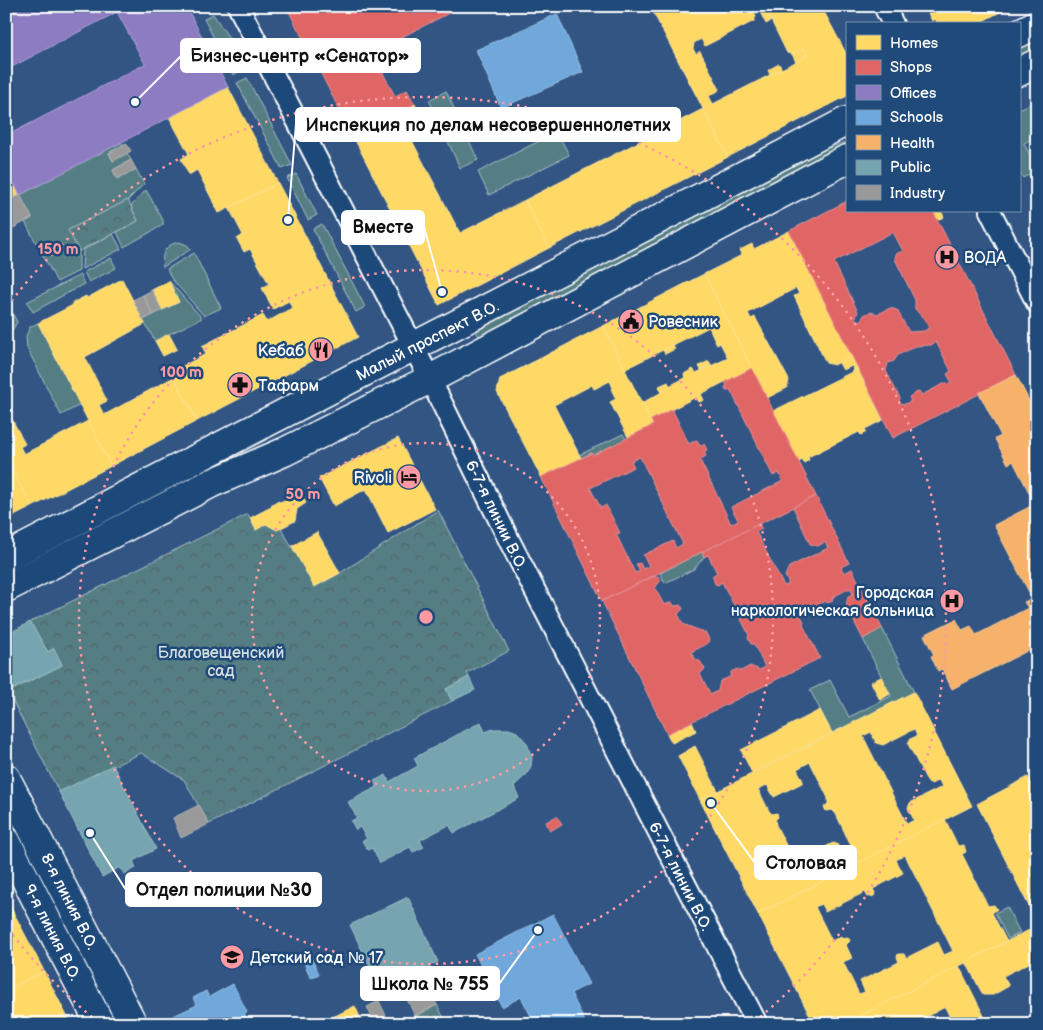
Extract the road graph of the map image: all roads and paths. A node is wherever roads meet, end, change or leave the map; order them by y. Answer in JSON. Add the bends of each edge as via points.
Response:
{"nodes":[{"id":1,"x":238,"y":6,"type":"edge"},
{"id":2,"x":884,"y":6,"type":"edge"},
{"id":3,"x":892,"y":22,"type":"edge"},
{"id":4,"x":1037,"y":24,"type":"edge"},
{"id":5,"x":1020,"y":32,"type":"edge"},
{"id":6,"x":1037,"y":63,"type":"edge"},
{"id":7,"x":1020,"y":72,"type":"edge"},
{"id":8,"x":846,"y":123,"type":"edge"},
{"id":9,"x":846,"y":160,"type":"edge"},
{"id":10,"x":991,"y":212,"type":"edge"},
{"id":11,"x":1037,"y":303,"type":"edge"},
{"id":12,"x":414,"y":347,"type":"junction"},
{"id":13,"x":430,"y":378,"type":"junction"},
{"id":14,"x":6,"y":557,"type":"edge"},
{"id":15,"x":6,"y":588,"type":"edge"},
{"id":16,"x":6,"y":778,"type":"edge"},
{"id":17,"x":6,"y":841,"type":"edge"},
{"id":18,"x":100,"y":1024,"type":"edge"},
{"id":19,"x":133,"y":1024,"type":"edge"},
{"id":20,"x":757,"y":1024,"type":"edge"}],
"edges":[{"from":1,"to":12,"type":"street","name":"6-7-я линии В.О."},
{"from":2,"to":3,"type":"street"},
{"from":4,"to":5,"type":"main road"},
{"from":6,"to":7,"type":"main road"},
{"from":8,"to":12,"type":"main road","name":"Малый проспект В.О."},
{"from":9,"to":13,"type":"main road"},
{"from":10,"to":11,"type":"street"},
{"from":12,"to":13,"type":"street","name":"6-7-я линии В.О."},
{"from":12,"to":14,"type":"main road","name":"Малый проспект В.О."},
{"from":13,"to":15,"type":"main road","via":[[284,452],[212,483]]},
{"from":13,"to":20,"type":"street","name":"6-7-я линии В.О.","via":[[510,542]]},
{"from":16,"to":19,"type":"main road","name":"8-я линия В.О."},
{"from":17,"to":18,"type":"main road","name":"9-я линия В.О."}]}
